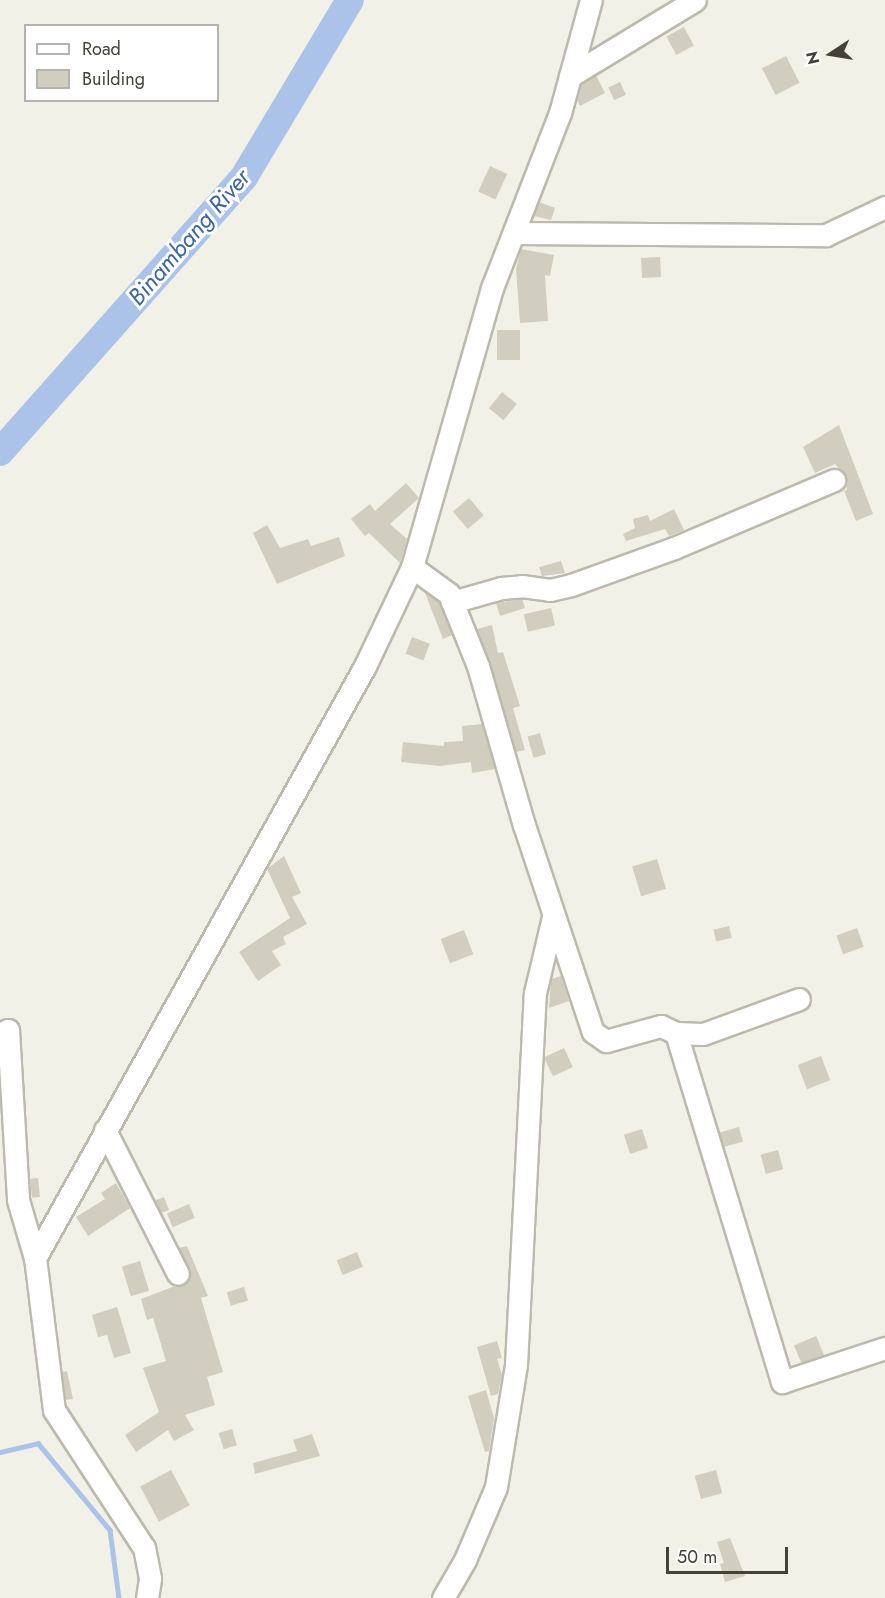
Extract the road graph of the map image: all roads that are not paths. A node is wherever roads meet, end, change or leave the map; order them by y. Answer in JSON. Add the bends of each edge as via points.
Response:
{"nodes":[{"id":1,"x":591,"y":0,"type":"edge"},
{"id":2,"x":695,"y":0,"type":"edge"},
{"id":3,"x":570,"y":76,"type":"junction"},
{"id":4,"x":885,"y":207,"type":"edge"},
{"id":5,"x":514,"y":233,"type":"junction"},
{"id":6,"x":834,"y":480,"type":"dead end"},
{"id":7,"x":412,"y":567,"type":"junction"},
{"id":8,"x":452,"y":602,"type":"junction"},
{"id":9,"x":553,"y":917,"type":"junction"},
{"id":10,"x":799,"y":999,"type":"dead end"},
{"id":11,"x":676,"y":1033,"type":"junction"},
{"id":12,"x":0,"y":1034,"type":"edge"},
{"id":13,"x":105,"y":1130,"type":"junction"},
{"id":14,"x":35,"y":1258,"type":"junction"},
{"id":15,"x":178,"y":1274,"type":"dead end"},
{"id":16,"x":885,"y":1348,"type":"edge"},
{"id":17,"x":147,"y":1598,"type":"edge"},
{"id":18,"x":443,"y":1598,"type":"edge"}],
"edges":[{"from":1,"to":3,"type":"street"},
{"from":2,"to":3,"type":"street"},
{"from":3,"to":5,"type":"street","via":[[560,113]]},
{"from":4,"to":5,"type":"street","via":[[826,235]]},
{"from":5,"to":7,"type":"street","via":[[492,288]]},
{"from":6,"to":8,"type":"street","via":[[674,548],[571,585],[550,590],[501,588]]},
{"from":7,"to":8,"type":"street","via":[[449,594]]},
{"from":7,"to":13,"type":"street","via":[[360,676]]},
{"from":8,"to":9,"type":"street","via":[[478,666]]},
{"from":9,"to":11,"type":"street","via":[[593,1032],[606,1041],[661,1026]]},
{"from":9,"to":18,"type":"street","via":[[535,993],[516,1365],[498,1476],[465,1560]]},
{"from":10,"to":11,"type":"street","via":[[703,1034]]},
{"from":11,"to":16,"type":"street","via":[[782,1382]]},
{"from":12,"to":14,"type":"street","via":[[8,1030],[18,1200]]},
{"from":13,"to":14,"type":"street"},
{"from":13,"to":15,"type":"street"},
{"from":14,"to":17,"type":"street","via":[[54,1410],[144,1548],[150,1578]]}]}
